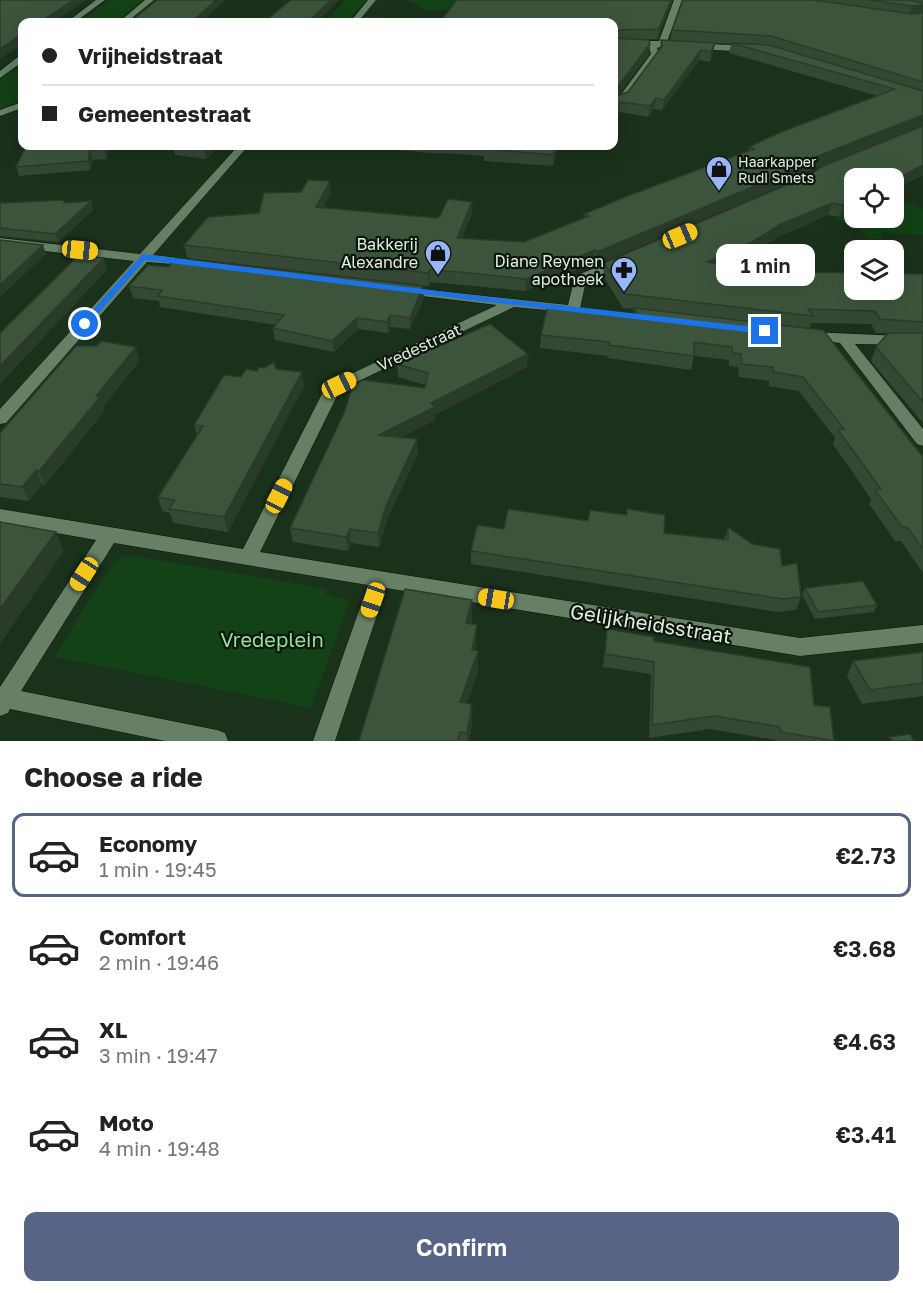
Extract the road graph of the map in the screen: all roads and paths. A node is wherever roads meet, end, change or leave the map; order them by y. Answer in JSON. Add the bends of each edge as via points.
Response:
{"nodes":[{"id":1,"x":101,"y":0,"type":"edge"},
{"id":2,"x":150,"y":0,"type":"edge"},
{"id":3,"x":372,"y":0,"type":"edge"},
{"id":4,"x":678,"y":0,"type":"edge"},
{"id":5,"x":76,"y":18,"type":"edge"},
{"id":6,"x":128,"y":18,"type":"edge"},
{"id":7,"x":358,"y":18,"type":"edge"},
{"id":8,"x":618,"y":43,"type":"edge"},
{"id":9,"x":658,"y":44,"type":"junction"},
{"id":10,"x":758,"y":50,"type":"edge"},
{"id":11,"x":18,"y":61,"type":"edge"},
{"id":12,"x":0,"y":67,"type":"edge"},
{"id":13,"x":10,"y":68,"type":"junction"},
{"id":14,"x":18,"y":68,"type":"edge"},
{"id":15,"x":0,"y":75,"type":"edge"},
{"id":16,"x":618,"y":101,"type":"edge"},
{"id":17,"x":18,"y":106,"type":"edge"},
{"id":18,"x":0,"y":113,"type":"edge"},
{"id":19,"x":239,"y":150,"type":"edge"},
{"id":20,"x":0,"y":242,"type":"edge"},
{"id":21,"x":143,"y":257,"type":"junction"},
{"id":22,"x":630,"y":257,"type":"edge"},
{"id":23,"x":210,"y":265,"type":"edge"},
{"id":24,"x":388,"y":287,"type":"edge"},
{"id":25,"x":514,"y":303,"type":"junction"},
{"id":26,"x":801,"y":335,"type":"edge"},
{"id":27,"x":846,"y":339,"type":"junction"},
{"id":28,"x":923,"y":341,"type":"edge"},
{"id":29,"x":0,"y":419,"type":"edge"},
{"id":30,"x":923,"y":440,"type":"edge"},
{"id":31,"x":0,"y":516,"type":"edge"},
{"id":32,"x":96,"y":532,"type":"junction"},
{"id":33,"x":248,"y":558,"type":"junction"},
{"id":34,"x":379,"y":580,"type":"junction"},
{"id":35,"x":923,"y":634,"type":"edge"},
{"id":36,"x":3,"y":702,"type":"edge"},
{"id":37,"x":217,"y":741,"type":"edge"},
{"id":38,"x":324,"y":741,"type":"edge"}],
"edges":[{"from":1,"to":5,"type":"street"},
{"from":2,"to":6,"type":"street"},
{"from":3,"to":7,"type":"street"},
{"from":4,"to":9,"type":"street","via":[[663,42]]},
{"from":8,"to":9,"type":"street"},
{"from":9,"to":10,"type":"street"},
{"from":9,"to":16,"type":"street","via":[[653,47],[655,54]]},
{"from":11,"to":13,"type":"street"},
{"from":12,"to":13,"type":"street"},
{"from":13,"to":14,"type":"street"},
{"from":13,"to":15,"type":"street"},
{"from":17,"to":18,"type":"street"},
{"from":19,"to":21,"type":"street"},
{"from":20,"to":21,"type":"street"},
{"from":21,"to":23,"type":"street"},
{"from":21,"to":29,"type":"street"},
{"from":22,"to":25,"type":"street","via":[[580,279],[579,310]]},
{"from":24,"to":25,"type":"street"},
{"from":25,"to":33,"type":"street","name":"Vredestraat","via":[[339,385],[330,394]]},
{"from":26,"to":27,"type":"street"},
{"from":27,"to":28,"type":"street"},
{"from":27,"to":30,"type":"street"},
{"from":31,"to":32,"type":"street"},
{"from":32,"to":33,"type":"street"},
{"from":32,"to":36,"type":"street"},
{"from":33,"to":34,"type":"street"},
{"from":34,"to":35,"type":"street","name":"Gelijkheidsstraat","via":[[800,647]]},
{"from":34,"to":38,"type":"street"},
{"from":36,"to":37,"type":"street"}]}
